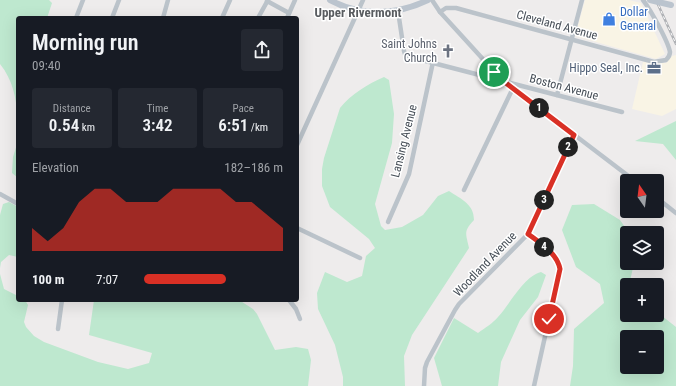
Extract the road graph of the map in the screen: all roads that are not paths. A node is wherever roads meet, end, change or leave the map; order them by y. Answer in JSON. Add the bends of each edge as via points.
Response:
{"nodes":[{"id":1,"x":83,"y":0,"type":"edge"},
{"id":2,"x":119,"y":0,"type":"edge"},
{"id":3,"x":168,"y":0,"type":"edge"},
{"id":4,"x":230,"y":0,"type":"edge"},
{"id":5,"x":295,"y":0,"type":"edge"},
{"id":6,"x":330,"y":0,"type":"edge"},
{"id":7,"x":363,"y":0,"type":"edge"},
{"id":8,"x":428,"y":0,"type":"edge"},
{"id":9,"x":432,"y":0,"type":"edge"},
{"id":10,"x":582,"y":0,"type":"edge"},
{"id":11,"x":643,"y":0,"type":"edge"},
{"id":12,"x":650,"y":0,"type":"edge"},
{"id":13,"x":268,"y":1,"type":"edge"},
{"id":14,"x":674,"y":6,"type":"edge"},
{"id":15,"x":357,"y":11,"type":"junction"},
{"id":16,"x":398,"y":11,"type":"junction"},
{"id":17,"x":440,"y":12,"type":"junction"},
{"id":18,"x":289,"y":13,"type":"junction"},
{"id":19,"x":77,"y":16,"type":"edge"},
{"id":20,"x":113,"y":16,"type":"edge"},
{"id":21,"x":163,"y":16,"type":"edge"},
{"id":22,"x":223,"y":16,"type":"edge"},
{"id":23,"x":259,"y":16,"type":"edge"},
{"id":24,"x":288,"y":16,"type":"edge"},
{"id":25,"x":571,"y":39,"type":"junction"},
{"id":26,"x":432,"y":62,"type":"junction"},
{"id":27,"x":502,"y":80,"type":"junction"},
{"id":28,"x":513,"y":88,"type":"junction"},
{"id":29,"x":556,"y":95,"type":"junction"},
{"id":30,"x":622,"y":112,"type":"dead end"},
{"id":31,"x":299,"y":135,"type":"edge"},
{"id":32,"x":574,"y":135,"type":"junction"},
{"id":33,"x":626,"y":174,"type":"edge"},
{"id":34,"x":464,"y":190,"type":"dead end"},
{"id":35,"x":0,"y":194,"type":"edge"},
{"id":36,"x":16,"y":203,"type":"edge"},
{"id":37,"x":664,"y":204,"type":"edge"},
{"id":38,"x":676,"y":213,"type":"edge"},
{"id":39,"x":388,"y":222,"type":"dead end"},
{"id":40,"x":299,"y":229,"type":"edge"},
{"id":41,"x":528,"y":234,"type":"junction"},
{"id":42,"x":360,"y":258,"type":"dead end"},
{"id":43,"x":62,"y":302,"type":"edge"},
{"id":44,"x":291,"y":302,"type":"edge"},
{"id":45,"x":300,"y":319,"type":"dead end"},
{"id":46,"x":58,"y":329,"type":"dead end"},
{"id":47,"x":424,"y":386,"type":"edge"},
{"id":48,"x":534,"y":386,"type":"edge"}],
"edges":[{"from":1,"to":19,"type":"street"},
{"from":2,"to":20,"type":"street"},
{"from":3,"to":21,"type":"street"},
{"from":4,"to":22,"type":"street"},
{"from":5,"to":18,"type":"street"},
{"from":6,"to":15,"type":"main road"},
{"from":7,"to":15,"type":"street"},
{"from":8,"to":16,"type":"main road"},
{"from":9,"to":17,"type":"street"},
{"from":10,"to":25,"type":"street"},
{"from":11,"to":25,"type":"street","name":"Cleveland Avenue","via":[[666,41],[670,52],[666,60],[654,62]]},
{"from":12,"to":14,"type":"main road","bridge":true},
{"from":13,"to":18,"type":"street"},
{"from":13,"to":23,"type":"street"},
{"from":15,"to":16,"type":"main road"},
{"from":15,"to":31,"type":"street"},
{"from":16,"to":26,"type":"street","name":"Boston Avenue","via":[[405,54]]},
{"from":17,"to":25,"type":"street","name":"Cleveland Avenue","via":[[446,8],[456,8]]},
{"from":17,"to":27,"type":"street"},
{"from":18,"to":24,"type":"street"},
{"from":25,"to":29,"type":"street"},
{"from":26,"to":27,"type":"street","name":"Boston Avenue"},
{"from":26,"to":39,"type":"street","name":"Lansing Avenue","via":[[408,174]]},
{"from":27,"to":28,"type":"street"},
{"from":27,"to":29,"type":"street","name":"Boston Avenue"},
{"from":28,"to":32,"type":"street"},
{"from":28,"to":34,"type":"street"},
{"from":29,"to":30,"type":"street","name":"Boston Avenue"},
{"from":32,"to":33,"type":"street"},
{"from":32,"to":41,"type":"street","name":"Woodland Avenue"},
{"from":35,"to":36,"type":"street"},
{"from":37,"to":38,"type":"street"},
{"from":40,"to":42,"type":"street"},
{"from":41,"to":47,"type":"street","name":"Woodland Avenue","via":[[455,310],[425,368]]},
{"from":41,"to":48,"type":"street","via":[[556,258],[560,269]]},
{"from":43,"to":46,"type":"street"},
{"from":44,"to":45,"type":"street"}]}
